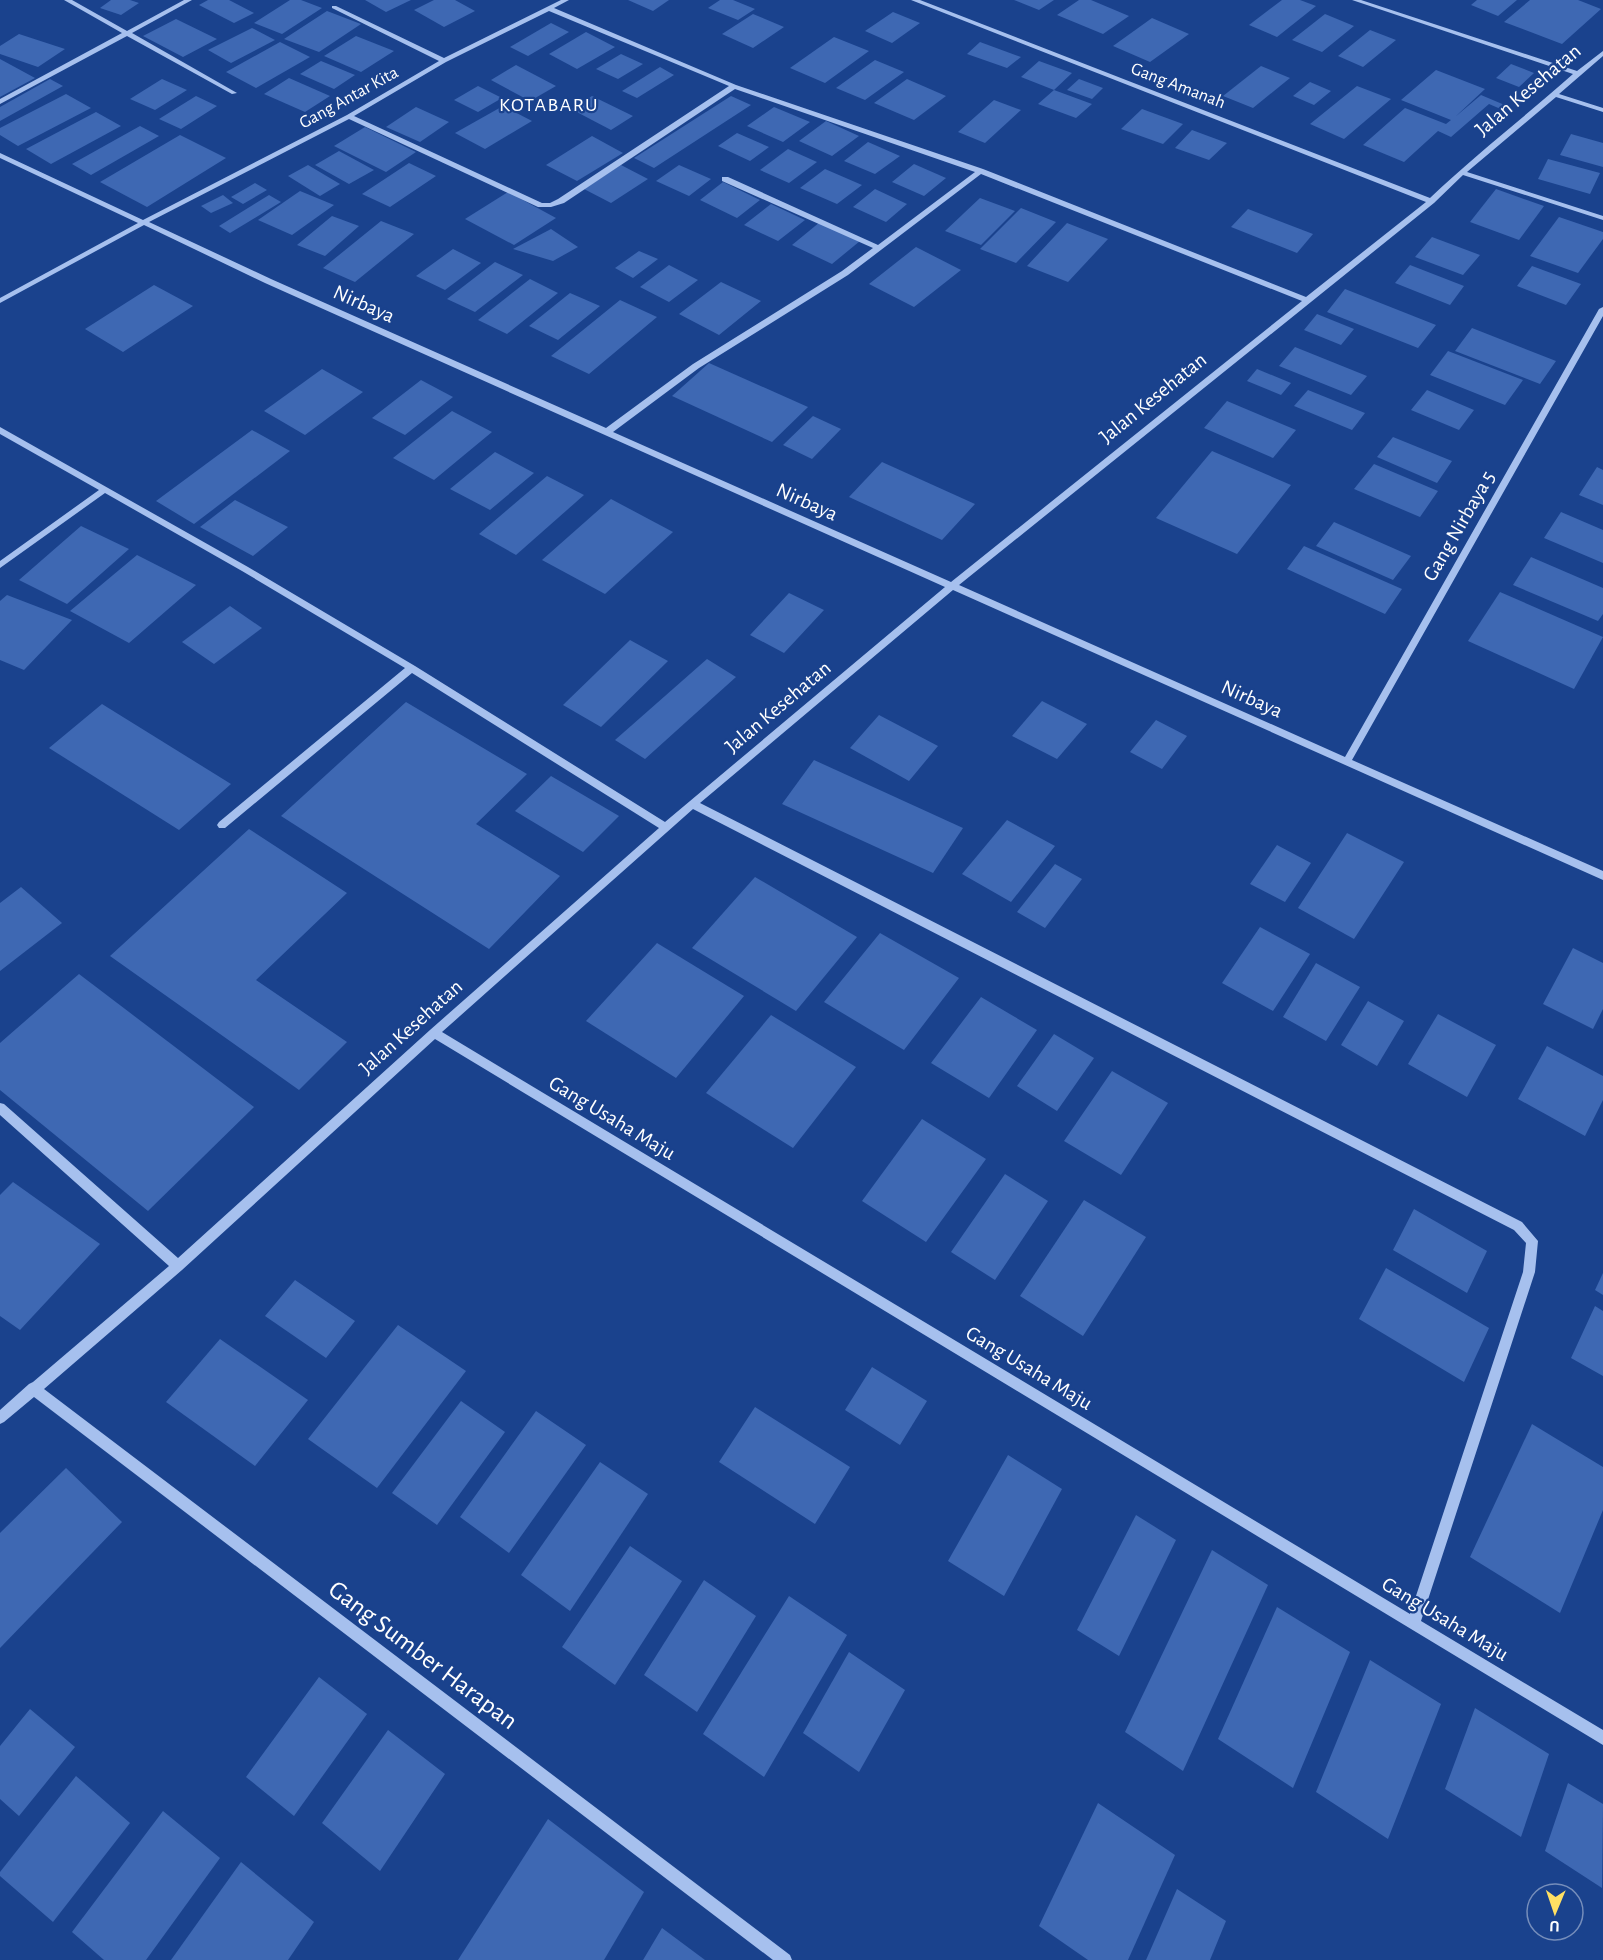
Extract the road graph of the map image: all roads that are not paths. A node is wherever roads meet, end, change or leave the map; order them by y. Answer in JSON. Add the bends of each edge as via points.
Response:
{"nodes":[{"id":1,"x":67,"y":0,"type":"edge"},
{"id":2,"x":189,"y":0,"type":"edge"},
{"id":3,"x":566,"y":0,"type":"edge"},
{"id":4,"x":914,"y":0,"type":"edge"},
{"id":5,"x":1355,"y":0,"type":"edge"},
{"id":6,"x":334,"y":7,"type":"dead end"},
{"id":7,"x":550,"y":9,"type":"junction"},
{"id":8,"x":127,"y":35,"type":"junction"},
{"id":9,"x":1603,"y":53,"type":"edge"},
{"id":10,"x":444,"y":61,"type":"junction"},
{"id":11,"x":1576,"y":73,"type":"junction"},
{"id":12,"x":734,"y":86,"type":"junction"},
{"id":13,"x":234,"y":93,"type":"dead end"},
{"id":14,"x":1553,"y":94,"type":"junction"},
{"id":15,"x":0,"y":102,"type":"edge"},
{"id":16,"x":1603,"y":110,"type":"edge"},
{"id":17,"x":350,"y":116,"type":"junction"},
{"id":18,"x":0,"y":155,"type":"edge"},
{"id":19,"x":980,"y":171,"type":"junction"},
{"id":20,"x":1461,"y":172,"type":"junction"},
{"id":21,"x":725,"y":179,"type":"dead end"},
{"id":22,"x":1431,"y":201,"type":"junction"},
{"id":23,"x":1603,"y":218,"type":"edge"},
{"id":24,"x":146,"y":222,"type":"junction"},
{"id":25,"x":877,"y":247,"type":"junction"},
{"id":26,"x":1306,"y":300,"type":"junction"},
{"id":27,"x":0,"y":301,"type":"edge"},
{"id":28,"x":1603,"y":309,"type":"edge"},
{"id":29,"x":0,"y":430,"type":"edge"},
{"id":30,"x":607,"y":432,"type":"junction"},
{"id":31,"x":104,"y":490,"type":"junction"},
{"id":32,"x":0,"y":565,"type":"edge"},
{"id":33,"x":952,"y":586,"type":"junction"},
{"id":34,"x":412,"y":668,"type":"junction"},
{"id":35,"x":1347,"y":761,"type":"junction"},
{"id":36,"x":692,"y":804,"type":"junction"},
{"id":37,"x":222,"y":825,"type":"dead end"},
{"id":38,"x":666,"y":826,"type":"junction"},
{"id":39,"x":1603,"y":876,"type":"edge"},
{"id":40,"x":434,"y":1033,"type":"junction"},
{"id":41,"x":0,"y":1108,"type":"edge"},
{"id":42,"x":178,"y":1266,"type":"junction"},
{"id":43,"x":33,"y":1388,"type":"junction"},
{"id":44,"x":0,"y":1418,"type":"edge"},
{"id":45,"x":1414,"y":1623,"type":"junction"},
{"id":46,"x":1603,"y":1738,"type":"edge"},
{"id":47,"x":784,"y":1960,"type":"edge"}],
"edges":[{"from":1,"to":8,"type":"street"},
{"from":2,"to":8,"type":"street"},
{"from":3,"to":7,"type":"street","name":"Gang Antar Kita"},
{"from":4,"to":22,"type":"street","name":"Gang Amanah"},
{"from":5,"to":11,"type":"street"},
{"from":6,"to":10,"type":"street"},
{"from":7,"to":10,"type":"street","name":"Gang Antar Kita"},
{"from":7,"to":12,"type":"street"},
{"from":8,"to":13,"type":"street"},
{"from":8,"to":15,"type":"street"},
{"from":9,"to":11,"type":"street","name":"Jalan Kesehatan"},
{"from":10,"to":17,"type":"street","name":"Gang Antar Kita"},
{"from":11,"to":14,"type":"street","name":"Jalan Kesehatan"},
{"from":12,"to":17,"type":"street","via":[[551,205],[541,205]]},
{"from":12,"to":19,"type":"street"},
{"from":14,"to":16,"type":"street"},
{"from":14,"to":20,"type":"street","name":"Jalan Kesehatan"},
{"from":17,"to":24,"type":"street","name":"Gang Antar Kita"},
{"from":18,"to":24,"type":"street","name":"Nirbaya"},
{"from":19,"to":25,"type":"street"},
{"from":19,"to":26,"type":"street"},
{"from":20,"to":22,"type":"street","name":"Jalan Kesehatan"},
{"from":20,"to":23,"type":"street"},
{"from":21,"to":25,"type":"street"},
{"from":22,"to":26,"type":"street","name":"Jalan Kesehatan"},
{"from":24,"to":27,"type":"street","name":"Gang Antar Kita"},
{"from":24,"to":30,"type":"street","name":"Nirbaya","via":[[279,286]]},
{"from":25,"to":30,"type":"street","via":[[845,273],[696,366]]},
{"from":26,"to":33,"type":"street","name":"Jalan Kesehatan"},
{"from":28,"to":35,"type":"street","name":"Gang Nirbaya 5"},
{"from":29,"to":31,"type":"street"},
{"from":30,"to":33,"type":"street","name":"Nirbaya"},
{"from":31,"to":32,"type":"street"},
{"from":31,"to":34,"type":"street"},
{"from":33,"to":35,"type":"street","name":"Nirbaya"},
{"from":33,"to":36,"type":"street","name":"Jalan Kesehatan"},
{"from":34,"to":37,"type":"street"},
{"from":34,"to":38,"type":"street"},
{"from":35,"to":39,"type":"street","name":"Nirbaya"},
{"from":36,"to":38,"type":"street","name":"Jalan Kesehatan"},
{"from":36,"to":45,"type":"street","via":[[1518,1226],[1532,1241],[1529,1272]]},
{"from":38,"to":40,"type":"street","name":"Jalan Kesehatan"},
{"from":40,"to":42,"type":"street","name":"Jalan Kesehatan"},
{"from":40,"to":45,"type":"street","name":"Gang Usaha Maju"},
{"from":41,"to":42,"type":"street"},
{"from":42,"to":43,"type":"street","name":"Jalan Kesehatan"},
{"from":43,"to":44,"type":"street","name":"Jalan Kesehatan"},
{"from":43,"to":47,"type":"street","name":"Gang Sumber Harapan"},
{"from":45,"to":46,"type":"street","name":"Gang Usaha Maju"}]}
